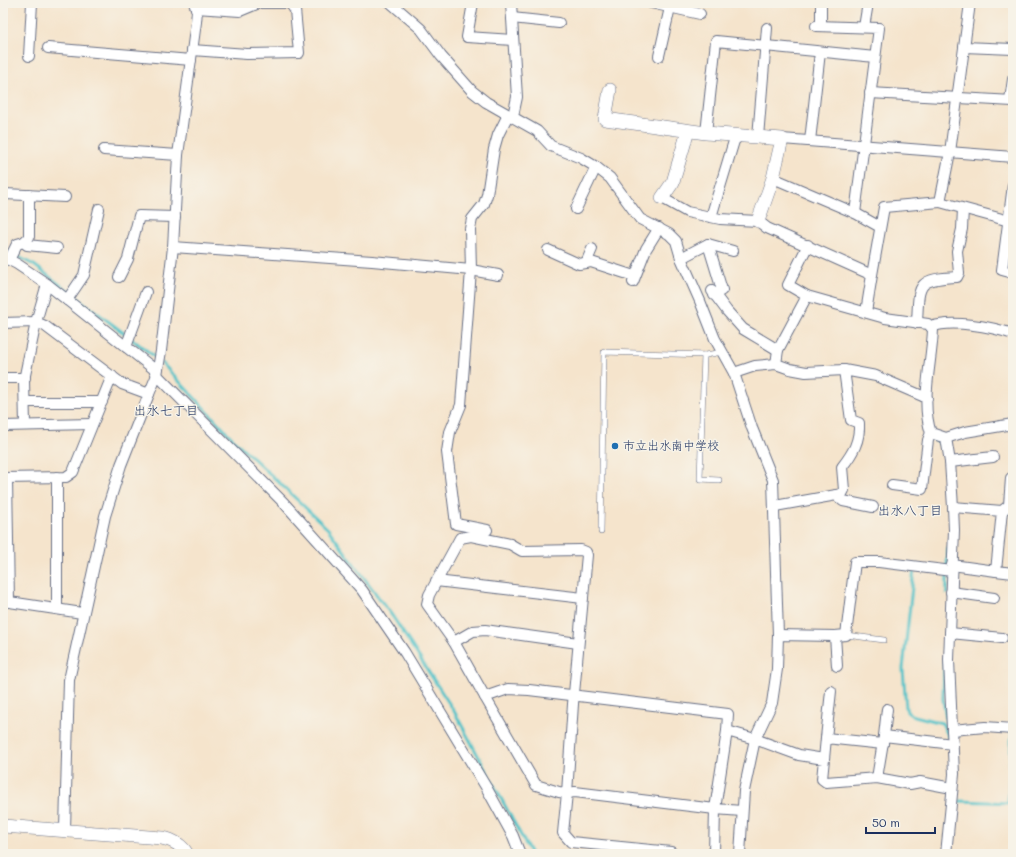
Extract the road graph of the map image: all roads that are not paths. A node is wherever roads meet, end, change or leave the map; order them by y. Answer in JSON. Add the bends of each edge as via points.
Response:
{"nodes":[{"id":1,"x":32,"y":3,"type":"edge"},
{"id":2,"x":290,"y":3,"type":"edge"},
{"id":3,"x":391,"y":3,"type":"edge"},
{"id":4,"x":473,"y":3,"type":"edge"},
{"id":5,"x":511,"y":3,"type":"edge"},
{"id":6,"x":651,"y":3,"type":"edge"},
{"id":7,"x":821,"y":3,"type":"edge"},
{"id":8,"x":868,"y":3,"type":"edge"},
{"id":9,"x":970,"y":3,"type":"edge"},
{"id":10,"x":195,"y":5,"type":"edge"},
{"id":11,"x":670,"y":6,"type":"edge"},
{"id":12,"x":700,"y":14,"type":"dead end"},
{"id":13,"x":512,"y":18,"type":"junction"},
{"id":14,"x":559,"y":22,"type":"dead end"},
{"id":15,"x":864,"y":27,"type":"junction"},
{"id":16,"x":767,"y":28,"type":"dead end"},
{"id":17,"x":513,"y":40,"type":"junction"},
{"id":18,"x":765,"y":46,"type":"junction"},
{"id":19,"x":964,"y":47,"type":"junction"},
{"id":20,"x":48,"y":48,"type":"dead end"},
{"id":21,"x":1013,"y":49,"type":"edge"},
{"id":22,"x":820,"y":52,"type":"junction"},
{"id":23,"x":191,"y":55,"type":"junction"},
{"id":24,"x":29,"y":56,"type":"dead end"},
{"id":25,"x":659,"y":56,"type":"dead end"},
{"id":26,"x":875,"y":57,"type":"junction"},
{"id":27,"x":1013,"y":79,"type":"edge"},
{"id":28,"x":870,"y":93,"type":"junction"},
{"id":29,"x":607,"y":94,"type":"dead end"},
{"id":30,"x":956,"y":98,"type":"junction"},
{"id":31,"x":1011,"y":100,"type":"edge"},
{"id":32,"x":511,"y":116,"type":"junction"},
{"id":33,"x":688,"y":131,"type":"junction"},
{"id":34,"x":706,"y":133,"type":"junction"},
{"id":35,"x":739,"y":136,"type":"junction"},
{"id":36,"x":758,"y":137,"type":"junction"},
{"id":37,"x":782,"y":139,"type":"junction"},
{"id":38,"x":810,"y":141,"type":"junction"},
{"id":39,"x":864,"y":146,"type":"junction"},
{"id":40,"x":104,"y":150,"type":"dead end"},
{"id":41,"x":950,"y":152,"type":"junction"},
{"id":42,"x":178,"y":155,"type":"junction"},
{"id":43,"x":1013,"y":157,"type":"edge"},
{"id":44,"x":596,"y":167,"type":"junction"},
{"id":45,"x":773,"y":178,"type":"junction"},
{"id":46,"x":1013,"y":185,"type":"edge"},
{"id":47,"x":4,"y":194,"type":"dead end"},
{"id":48,"x":29,"y":195,"type":"junction"},
{"id":49,"x":64,"y":198,"type":"dead end"},
{"id":50,"x":662,"y":198,"type":"joint"},
{"id":51,"x":940,"y":202,"type":"junction"},
{"id":52,"x":99,"y":209,"type":"dead end"},
{"id":53,"x":576,"y":209,"type":"dead end"},
{"id":54,"x":963,"y":209,"type":"junction"},
{"id":55,"x":855,"y":213,"type":"junction"},
{"id":56,"x":174,"y":217,"type":"junction"},
{"id":57,"x":711,"y":217,"type":"junction"},
{"id":58,"x":758,"y":221,"type":"junction"},
{"id":59,"x":1011,"y":222,"type":"edge"},
{"id":60,"x":880,"y":227,"type":"junction"},
{"id":61,"x":659,"y":228,"type":"junction"},
{"id":62,"x":24,"y":242,"type":"junction"},
{"id":63,"x":708,"y":244,"type":"junction"},
{"id":64,"x":808,"y":246,"type":"junction"},
{"id":65,"x":173,"y":247,"type":"junction"},
{"id":66,"x":57,"y":248,"type":"dead end"},
{"id":67,"x":548,"y":250,"type":"dead end"},
{"id":68,"x":592,"y":250,"type":"dead end"},
{"id":69,"x":733,"y":250,"type":"dead end"},
{"id":70,"x":681,"y":258,"type":"junction"},
{"id":71,"x":6,"y":259,"type":"edge"},
{"id":72,"x":586,"y":263,"type":"junction"},
{"id":73,"x":471,"y":270,"type":"junction"},
{"id":74,"x":1013,"y":273,"type":"edge"},
{"id":75,"x":872,"y":274,"type":"junction"},
{"id":76,"x":498,"y":275,"type":"dead end"},
{"id":77,"x":119,"y":277,"type":"dead end"},
{"id":78,"x":47,"y":284,"type":"junction"},
{"id":79,"x":146,"y":292,"type":"dead end"},
{"id":80,"x":807,"y":296,"type":"junction"},
{"id":81,"x":67,"y":300,"type":"junction"},
{"id":82,"x":866,"y":312,"type":"junction"},
{"id":83,"x":36,"y":322,"type":"junction"},
{"id":84,"x":3,"y":323,"type":"edge"},
{"id":85,"x":917,"y":323,"type":"junction"},
{"id":86,"x":931,"y":327,"type":"junction"},
{"id":87,"x":1013,"y":334,"type":"edge"},
{"id":88,"x":126,"y":347,"type":"junction"},
{"id":89,"x":778,"y":350,"type":"junction"},
{"id":90,"x":722,"y":352,"type":"junction"},
{"id":91,"x":704,"y":355,"type":"junction"},
{"id":92,"x":776,"y":364,"type":"junction"},
{"id":93,"x":844,"y":370,"type":"junction"},
{"id":94,"x":734,"y":373,"type":"junction"},
{"id":95,"x":157,"y":375,"type":"junction"},
{"id":96,"x":112,"y":376,"type":"junction"},
{"id":97,"x":3,"y":378,"type":"edge"},
{"id":98,"x":25,"y":378,"type":"junction"},
{"id":99,"x":149,"y":394,"type":"junction"},
{"id":100,"x":927,"y":398,"type":"junction"},
{"id":101,"x":25,"y":402,"type":"junction"},
{"id":102,"x":102,"y":402,"type":"junction"},
{"id":103,"x":92,"y":424,"type":"junction"},
{"id":104,"x":1013,"y":424,"type":"edge"},
{"id":105,"x":25,"y":425,"type":"junction"},
{"id":106,"x":3,"y":426,"type":"edge"},
{"id":107,"x":931,"y":433,"type":"junction"},
{"id":108,"x":946,"y":438,"type":"junction"},
{"id":109,"x":993,"y":457,"type":"dead end"},
{"id":110,"x":950,"y":462,"type":"junction"},
{"id":111,"x":57,"y":477,"type":"junction"},
{"id":112,"x":5,"y":478,"type":"edge"},
{"id":113,"x":1011,"y":478,"type":"dead end"},
{"id":114,"x":719,"y":480,"type":"dead end"},
{"id":115,"x":892,"y":485,"type":"dead end"},
{"id":116,"x":836,"y":495,"type":"junction"},
{"id":117,"x":776,"y":506,"type":"junction"},
{"id":118,"x":873,"y":507,"type":"dead end"},
{"id":119,"x":953,"y":507,"type":"junction"},
{"id":120,"x":1002,"y":511,"type":"junction"},
{"id":121,"x":486,"y":530,"type":"dead end"},
{"id":122,"x":601,"y":532,"type":"dead end"},
{"id":123,"x":952,"y":568,"type":"junction"},
{"id":124,"x":996,"y":571,"type":"junction"},
{"id":125,"x":1013,"y":573,"type":"edge"},
{"id":126,"x":436,"y":581,"type":"junction"},
{"id":127,"x":951,"y":592,"type":"junction"},
{"id":128,"x":583,"y":598,"type":"junction"},
{"id":129,"x":994,"y":598,"type":"dead end"},
{"id":130,"x":6,"y":601,"type":"edge"},
{"id":131,"x":57,"y":609,"type":"junction"},
{"id":132,"x":82,"y":613,"type":"junction"},
{"id":133,"x":950,"y":633,"type":"junction"},
{"id":134,"x":778,"y":635,"type":"junction"},
{"id":135,"x":846,"y":635,"type":"junction"},
{"id":136,"x":835,"y":636,"type":"junction"},
{"id":137,"x":1002,"y":638,"type":"dead end"},
{"id":138,"x":884,"y":640,"type":"dead end"},
{"id":139,"x":454,"y":642,"type":"junction"},
{"id":140,"x":578,"y":643,"type":"junction"},
{"id":141,"x":837,"y":666,"type":"dead end"},
{"id":142,"x":831,"y":691,"type":"dead end"},
{"id":143,"x":574,"y":696,"type":"junction"},
{"id":144,"x":485,"y":697,"type":"junction"},
{"id":145,"x":887,"y":709,"type":"dead end"},
{"id":146,"x":1013,"y":729,"type":"edge"},
{"id":147,"x":952,"y":730,"type":"junction"},
{"id":148,"x":727,"y":731,"type":"junction"},
{"id":149,"x":826,"y":738,"type":"junction"},
{"id":150,"x":755,"y":739,"type":"junction"},
{"id":151,"x":883,"y":740,"type":"junction"},
{"id":152,"x":953,"y":744,"type":"junction"},
{"id":153,"x":824,"y":759,"type":"junction"},
{"id":154,"x":878,"y":778,"type":"junction"},
{"id":155,"x":952,"y":788,"type":"junction"},
{"id":156,"x":567,"y":793,"type":"junction"},
{"id":157,"x":715,"y":809,"type":"junction"},
{"id":158,"x":742,"y":811,"type":"junction"},
{"id":159,"x":3,"y":826,"type":"edge"},
{"id":160,"x":47,"y":828,"type":"junction"},
{"id":161,"x":65,"y":830,"type":"junction"},
{"id":162,"x":3,"y":832,"type":"edge"},
{"id":163,"x":187,"y":854,"type":"edge"},
{"id":164,"x":520,"y":854,"type":"edge"},
{"id":165,"x":673,"y":854,"type":"edge"},
{"id":166,"x":714,"y":854,"type":"edge"},
{"id":167,"x":740,"y":854,"type":"edge"},
{"id":168,"x":946,"y":854,"type":"edge"}],
"edges":[{"from":1,"to":24,"type":"street"},
{"from":2,"to":10,"type":"street","via":[[259,3],[240,11]]},
{"from":2,"to":23,"type":"street","via":[[295,10],[299,53]]},
{"from":3,"to":32,"type":"street","via":[[421,29],[472,91]]},
{"from":4,"to":17,"type":"street","via":[[467,37]]},
{"from":5,"to":13,"type":"street"},
{"from":6,"to":11,"type":"street"},
{"from":7,"to":15,"type":"street","via":[[819,26]]},
{"from":8,"to":15,"type":"street"},
{"from":9,"to":19,"type":"street"},
{"from":10,"to":23,"type":"street"},
{"from":11,"to":12,"type":"street"},
{"from":11,"to":25,"type":"street"},
{"from":13,"to":14,"type":"street"},
{"from":13,"to":17,"type":"street"},
{"from":15,"to":26,"type":"street","via":[[879,28]]},
{"from":16,"to":18,"type":"street"},
{"from":17,"to":32,"type":"street","via":[[517,97]]},
{"from":18,"to":22,"type":"street"},
{"from":18,"to":34,"type":"street","via":[[716,41]]},
{"from":18,"to":36,"type":"street"},
{"from":19,"to":21,"type":"street"},
{"from":19,"to":30,"type":"street"},
{"from":20,"to":23,"type":"street"},
{"from":22,"to":26,"type":"street"},
{"from":22,"to":38,"type":"street"},
{"from":23,"to":42,"type":"street"},
{"from":26,"to":28,"type":"street"},
{"from":27,"to":31,"type":"street"},
{"from":28,"to":30,"type":"street"},
{"from":28,"to":39,"type":"street"},
{"from":29,"to":33,"type":"street","via":[[605,119]]},
{"from":30,"to":31,"type":"street"},
{"from":30,"to":41,"type":"street"},
{"from":32,"to":44,"type":"street","via":[[537,131],[551,146]]},
{"from":32,"to":73,"type":"street","via":[[498,135],[487,195],[471,224]]},
{"from":33,"to":34,"type":"street"},
{"from":33,"to":50,"type":"street","via":[[673,182]]},
{"from":34,"to":35,"type":"street"},
{"from":35,"to":36,"type":"street"},
{"from":35,"to":57,"type":"street","via":[[734,141]]},
{"from":36,"to":37,"type":"street"},
{"from":37,"to":38,"type":"street"},
{"from":37,"to":45,"type":"street"},
{"from":38,"to":39,"type":"street"},
{"from":39,"to":41,"type":"street"},
{"from":39,"to":55,"type":"street"},
{"from":40,"to":42,"type":"street"},
{"from":41,"to":43,"type":"street"},
{"from":41,"to":51,"type":"street"},
{"from":42,"to":56,"type":"street"},
{"from":44,"to":53,"type":"street"},
{"from":44,"to":61,"type":"street","via":[[610,178],[640,219]]},
{"from":45,"to":55,"type":"street"},
{"from":45,"to":58,"type":"street"},
{"from":46,"to":59,"type":"street"},
{"from":47,"to":48,"type":"street"},
{"from":48,"to":49,"type":"street"},
{"from":48,"to":62,"type":"street","via":[[29,237]]},
{"from":50,"to":57,"type":"street","via":[[687,212]]},
{"from":51,"to":54,"type":"street"},
{"from":51,"to":60,"type":"street","via":[[884,207]]},
{"from":52,"to":81,"type":"street","via":[[84,275]]},
{"from":54,"to":59,"type":"street"},
{"from":54,"to":85,"type":"street","via":[[957,251],[959,273],[957,277],[925,281],[921,286]]},
{"from":55,"to":60,"type":"street"},
{"from":56,"to":65,"type":"street"},
{"from":56,"to":77,"type":"street","via":[[139,216],[128,259]]},
{"from":57,"to":58,"type":"street"},
{"from":58,"to":64,"type":"street","via":[[767,228]]},
{"from":59,"to":74,"type":"street","via":[[1002,270]]},
{"from":60,"to":75,"type":"street"},
{"from":61,"to":70,"type":"street","via":[[676,241]]},
{"from":61,"to":72,"type":"street","via":[[646,249],[633,279],[591,262]]},
{"from":62,"to":66,"type":"street","via":[[27,245]]},
{"from":62,"to":71,"type":"street","via":[[18,244]]},
{"from":63,"to":69,"type":"street"},
{"from":63,"to":70,"type":"street"},
{"from":63,"to":89,"type":"street","via":[[722,290],[713,293],[743,329]]},
{"from":64,"to":75,"type":"street"},
{"from":64,"to":80,"type":"street","via":[[788,285]]},
{"from":65,"to":73,"type":"street"},
{"from":65,"to":95,"type":"street"},
{"from":67,"to":72,"type":"street","via":[[579,264]]},
{"from":68,"to":72,"type":"street"},
{"from":70,"to":90,"type":"street"},
{"from":71,"to":78,"type":"street"},
{"from":73,"to":76,"type":"street"},
{"from":73,"to":121,"type":"street","via":[[462,405],[450,432],[447,452],[456,524]]},
{"from":75,"to":82,"type":"street"},
{"from":78,"to":81,"type":"street"},
{"from":78,"to":83,"type":"street"},
{"from":79,"to":88,"type":"street"},
{"from":80,"to":82,"type":"street"},
{"from":80,"to":89,"type":"street"},
{"from":81,"to":88,"type":"street"},
{"from":82,"to":85,"type":"street"},
{"from":83,"to":84,"type":"street"},
{"from":83,"to":96,"type":"street"},
{"from":83,"to":98,"type":"street"},
{"from":85,"to":86,"type":"street","via":[[928,324]]},
{"from":86,"to":87,"type":"street","via":[[940,323],[966,324]]},
{"from":86,"to":100,"type":"street"},
{"from":88,"to":95,"type":"street","via":[[154,369]]},
{"from":89,"to":92,"type":"street"},
{"from":90,"to":91,"type":"lane"},
{"from":90,"to":94,"type":"street"},
{"from":91,"to":114,"type":"lane","via":[[700,479]]},
{"from":91,"to":122,"type":"lane","via":[[604,352]]},
{"from":92,"to":93,"type":"street","via":[[790,370],[806,372]]},
{"from":92,"to":94,"type":"street","via":[[755,366]]},
{"from":93,"to":100,"type":"street","via":[[876,376]]},
{"from":93,"to":116,"type":"street","via":[[851,420],[859,423],[859,433],[855,450],[842,467],[844,490],[842,494]]},
{"from":94,"to":117,"type":"street","via":[[773,480]]},
{"from":95,"to":99,"type":"street"},
{"from":95,"to":164,"type":"street","via":[[284,503],[362,590],[405,653],[486,787]]},
{"from":96,"to":99,"type":"street","via":[[122,384]]},
{"from":96,"to":102,"type":"street"},
{"from":97,"to":98,"type":"street"},
{"from":98,"to":101,"type":"street"},
{"from":99,"to":132,"type":"street","via":[[121,465],[105,516]]},
{"from":100,"to":107,"type":"street"},
{"from":101,"to":102,"type":"street"},
{"from":101,"to":105,"type":"street"},
{"from":102,"to":103,"type":"street"},
{"from":103,"to":105,"type":"street"},
{"from":103,"to":111,"type":"street","via":[[73,472],[66,477]]},
{"from":104,"to":108,"type":"street"},
{"from":105,"to":106,"type":"street"},
{"from":107,"to":108,"type":"street"},
{"from":107,"to":115,"type":"street","via":[[922,489]]},
{"from":108,"to":110,"type":"street"},
{"from":109,"to":110,"type":"street"},
{"from":110,"to":119,"type":"street"},
{"from":111,"to":112,"type":"street"},
{"from":111,"to":131,"type":"street"},
{"from":112,"to":130,"type":"street"},
{"from":113,"to":120,"type":"street","via":[[1009,505]]},
{"from":116,"to":117,"type":"street"},
{"from":116,"to":118,"type":"street","via":[[843,501]]},
{"from":117,"to":134,"type":"street"},
{"from":119,"to":120,"type":"street"},
{"from":119,"to":123,"type":"street"},
{"from":120,"to":124,"type":"street"},
{"from":123,"to":124,"type":"street"},
{"from":123,"to":127,"type":"street"},
{"from":123,"to":135,"type":"street","via":[[856,562]]},
{"from":124,"to":125,"type":"street"},
{"from":126,"to":128,"type":"street"},
{"from":126,"to":128,"type":"street","via":[[460,538],[471,536],[510,544],[522,551],[586,552]]},
{"from":126,"to":139,"type":"street","via":[[427,604]]},
{"from":127,"to":129,"type":"street"},
{"from":127,"to":133,"type":"street"},
{"from":128,"to":140,"type":"street"},
{"from":130,"to":131,"type":"street"},
{"from":131,"to":132,"type":"street"},
{"from":132,"to":161,"type":"street","via":[[69,680]]},
{"from":133,"to":137,"type":"street"},
{"from":133,"to":147,"type":"street","via":[[949,692]]},
{"from":134,"to":136,"type":"street"},
{"from":134,"to":150,"type":"street","via":[[772,703]]},
{"from":135,"to":136,"type":"street"},
{"from":135,"to":138,"type":"lane"},
{"from":136,"to":141,"type":"street"},
{"from":139,"to":140,"type":"street","via":[[473,632],[485,630]]},
{"from":139,"to":144,"type":"street"},
{"from":140,"to":143,"type":"street"},
{"from":142,"to":149,"type":"street"},
{"from":143,"to":144,"type":"street","via":[[508,689]]},
{"from":143,"to":148,"type":"street","via":[[728,714]]},
{"from":143,"to":156,"type":"street"},
{"from":144,"to":156,"type":"street","via":[[536,785]]},
{"from":145,"to":151,"type":"street"},
{"from":146,"to":147,"type":"street","via":[[985,727]]},
{"from":147,"to":152,"type":"street"},
{"from":148,"to":150,"type":"street"},
{"from":148,"to":157,"type":"street"},
{"from":149,"to":151,"type":"street"},
{"from":149,"to":153,"type":"street"},
{"from":150,"to":153,"type":"street","via":[[799,755]]},
{"from":150,"to":158,"type":"street"},
{"from":151,"to":152,"type":"street"},
{"from":151,"to":154,"type":"street"},
{"from":152,"to":155,"type":"street"},
{"from":153,"to":154,"type":"street","via":[[822,779],[826,782]]},
{"from":154,"to":155,"type":"street"},
{"from":155,"to":168,"type":"street"},
{"from":156,"to":157,"type":"street","via":[[625,797]]},
{"from":156,"to":165,"type":"street","via":[[563,833],[571,842]]},
{"from":157,"to":158,"type":"street"},
{"from":157,"to":166,"type":"street"},
{"from":158,"to":167,"type":"street"},
{"from":159,"to":160,"type":"street"},
{"from":160,"to":161,"type":"street"},
{"from":160,"to":162,"type":"street"},
{"from":161,"to":163,"type":"street","via":[[162,838],[174,841]]}]}
